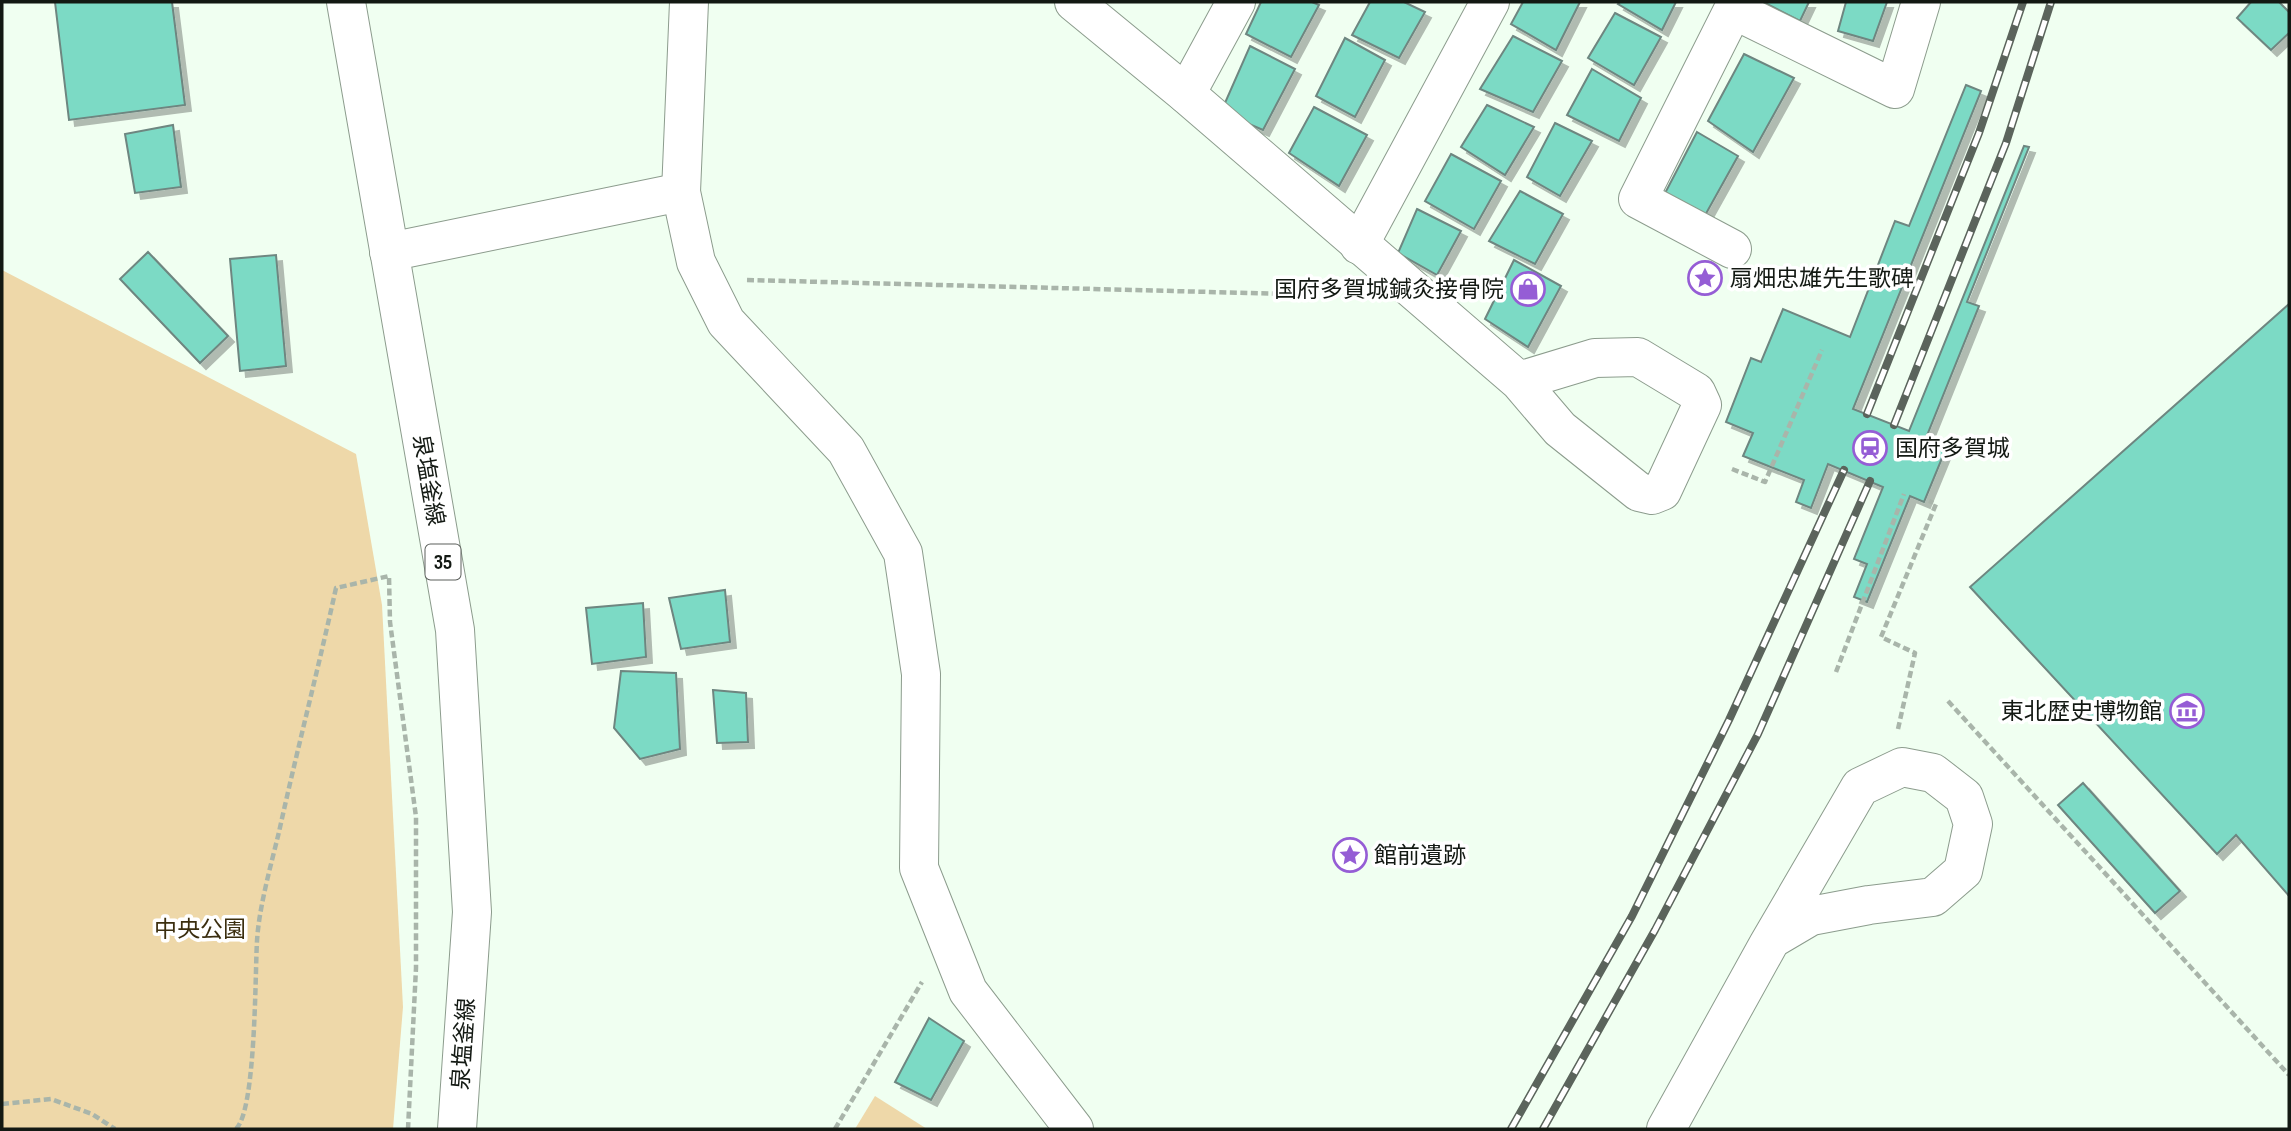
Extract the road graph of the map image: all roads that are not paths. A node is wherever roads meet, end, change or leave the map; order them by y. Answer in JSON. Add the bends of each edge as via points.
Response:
{"nodes":[{"id":1,"x":346,"y":2,"type":"edge"},
{"id":2,"x":689,"y":2,"type":"edge"},
{"id":3,"x":1074,"y":2,"type":"edge"},
{"id":4,"x":1236,"y":2,"type":"edge"},
{"id":5,"x":1490,"y":2,"type":"edge"},
{"id":6,"x":1921,"y":2,"type":"edge"},
{"id":7,"x":1736,"y":6,"type":"edge"},
{"id":8,"x":1186,"y":94,"type":"junction"},
{"id":9,"x":681,"y":192,"type":"junction"},
{"id":10,"x":1359,"y":246,"type":"junction"},
{"id":11,"x":1731,"y":249,"type":"dead end"},
{"id":12,"x":389,"y":252,"type":"junction"},
{"id":13,"x":1519,"y":381,"type":"junction"},
{"id":14,"x":1772,"y":939,"type":"junction"},
{"id":15,"x":457,"y":1129,"type":"edge"},
{"id":16,"x":1074,"y":1129,"type":"edge"},
{"id":17,"x":1666,"y":1129,"type":"edge"}],
"edges":[{"from":1,"to":12,"type":"street","name":"泉塩釜線","number":"35"},
{"from":2,"to":9,"type":"street"},
{"from":3,"to":8,"type":"street"},
{"from":4,"to":8,"type":"street"},
{"from":5,"to":10,"type":"street"},
{"from":6,"to":7,"type":"street","via":[[1895,89]]},
{"from":7,"to":11,"type":"street","via":[[1638,199]]},
{"from":8,"to":10,"type":"street"},
{"from":9,"to":12,"type":"street"},
{"from":9,"to":16,"type":"street","via":[[696,262],[726,322],[846,450],[903,553],[922,674],[919,868],[968,991]]},
{"from":10,"to":13,"type":"street"},
{"from":12,"to":15,"type":"street","name":"泉塩釜線","number":"35","via":[[455,631],[472,912]]},
{"from":13,"to":13,"type":"street","via":[[1595,358],[1638,357],[1696,392],[1702,405],[1662,491],[1651,495],[1639,492],[1560,429]]},
{"from":14,"to":14,"type":"street","via":[[1860,787],[1902,767],[1933,773],[1964,797],[1973,824],[1963,871],[1933,897],[1811,916]]},
{"from":14,"to":17,"type":"street"}]}
